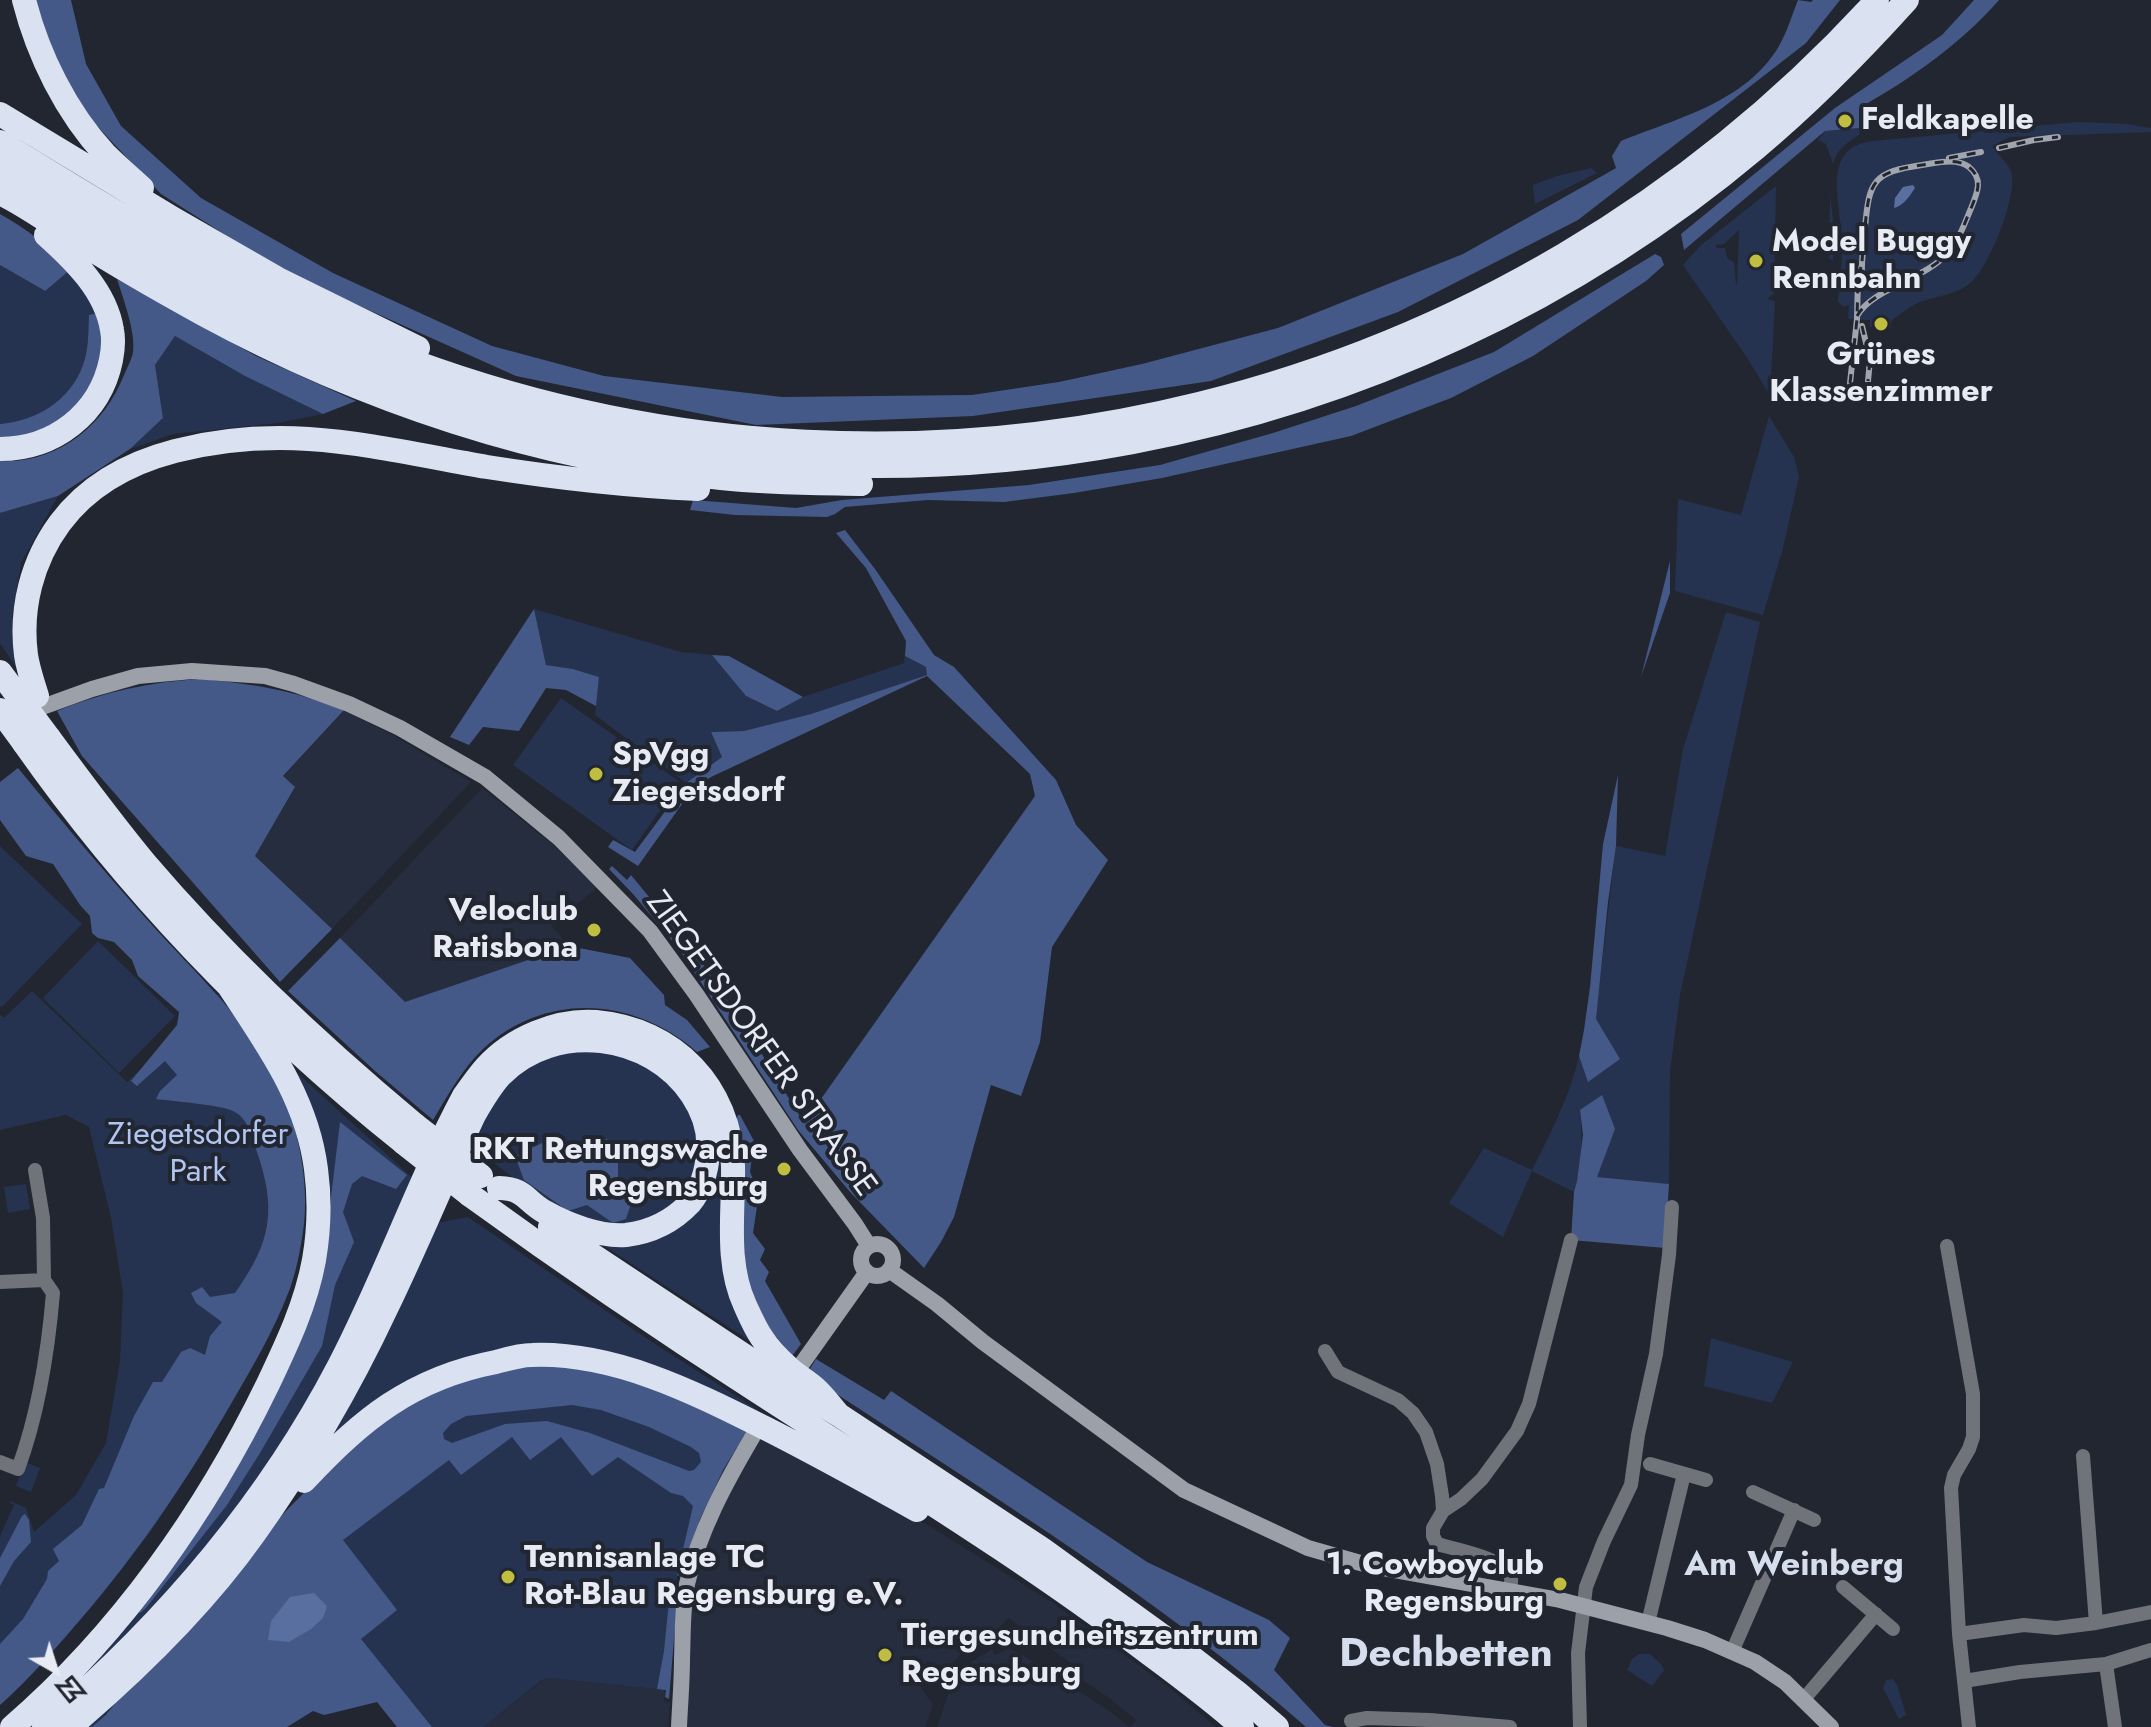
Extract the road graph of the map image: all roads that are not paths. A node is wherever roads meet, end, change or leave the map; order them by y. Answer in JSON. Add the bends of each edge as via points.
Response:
{"nodes":[{"id":1,"x":24,"y":0,"type":"edge"},
{"id":2,"x":1877,"y":0,"type":"edge"},
{"id":3,"x":1907,"y":0,"type":"edge"},
{"id":4,"x":1839,"y":96,"type":"dead end"},
{"id":5,"x":0,"y":114,"type":"edge"},
{"id":6,"x":0,"y":142,"type":"edge"},
{"id":7,"x":1757,"y":148,"type":"junction"},
{"id":8,"x":0,"y":168,"type":"edge"},
{"id":9,"x":0,"y":193,"type":"edge"},
{"id":10,"x":0,"y":199,"type":"edge"},
{"id":11,"x":172,"y":218,"type":"junction"},
{"id":12,"x":486,"y":386,"type":"junction"},
{"id":13,"x":0,"y":449,"type":"edge"},
{"id":14,"x":1036,"y":458,"type":"junction"},
{"id":15,"x":860,"y":484,"type":"junction"},
{"id":16,"x":0,"y":672,"type":"edge"},
{"id":17,"x":19,"y":702,"type":"edge"},
{"id":18,"x":0,"y":723,"type":"edge"},
{"id":19,"x":228,"y":985,"type":"junction"},
{"id":20,"x":410,"y":1134,"type":"junction"},
{"id":21,"x":35,"y":1170,"type":"dead end"},
{"id":22,"x":483,"y":1186,"type":"junction"},
{"id":23,"x":1672,"y":1207,"type":"dead end"},
{"id":24,"x":1571,"y":1240,"type":"dead end"},
{"id":25,"x":869,"y":1246,"type":"junction"},
{"id":26,"x":1947,"y":1246,"type":"dead end"},
{"id":27,"x":889,"y":1270,"type":"junction"},
{"id":28,"x":867,"y":1272,"type":"junction"},
{"id":29,"x":44,"y":1280,"type":"junction"},
{"id":30,"x":0,"y":1282,"type":"edge"},
{"id":31,"x":1325,"y":1351,"type":"dead end"},
{"id":32,"x":801,"y":1365,"type":"dead end"},
{"id":33,"x":839,"y":1415,"type":"junction"},
{"id":34,"x":753,"y":1436,"type":"dead end"},
{"id":35,"x":2083,"y":1456,"type":"dead end"},
{"id":36,"x":0,"y":1462,"type":"edge"},
{"id":37,"x":1650,"y":1464,"type":"dead end"},
{"id":38,"x":1684,"y":1474,"type":"junction"},
{"id":39,"x":1706,"y":1480,"type":"dead end"},
{"id":40,"x":1753,"y":1492,"type":"dead end"},
{"id":41,"x":1794,"y":1510,"type":"junction"},
{"id":42,"x":1443,"y":1511,"type":"junction"},
{"id":43,"x":1814,"y":1520,"type":"dead end"},
{"id":44,"x":254,"y":1535,"type":"junction"},
{"id":45,"x":1032,"y":1569,"type":"junction"},
{"id":46,"x":1843,"y":1587,"type":"dead end"},
{"id":47,"x":1509,"y":1591,"type":"junction"},
{"id":48,"x":1584,"y":1607,"type":"junction"},
{"id":49,"x":2151,"y":1612,"type":"edge"},
{"id":50,"x":1876,"y":1614,"type":"junction"},
{"id":51,"x":1648,"y":1623,"type":"junction"},
{"id":52,"x":2096,"y":1623,"type":"junction"},
{"id":53,"x":1893,"y":1629,"type":"dead end"},
{"id":54,"x":1959,"y":1634,"type":"junction"},
{"id":55,"x":2151,"y":1650,"type":"edge"},
{"id":56,"x":1732,"y":1652,"type":"junction"},
{"id":57,"x":2106,"y":1664,"type":"junction"},
{"id":58,"x":1964,"y":1681,"type":"junction"},
{"id":59,"x":1804,"y":1699,"type":"junction"},
{"id":60,"x":1351,"y":1721,"type":"dead end"},
{"id":61,"x":12,"y":1727,"type":"edge"},
{"id":62,"x":44,"y":1727,"type":"edge"},
{"id":63,"x":70,"y":1727,"type":"edge"},
{"id":64,"x":679,"y":1727,"type":"edge"},
{"id":65,"x":1242,"y":1727,"type":"edge"},
{"id":66,"x":1277,"y":1727,"type":"edge"},
{"id":67,"x":1510,"y":1727,"type":"edge"},
{"id":68,"x":1580,"y":1727,"type":"edge"},
{"id":69,"x":1831,"y":1727,"type":"edge"},
{"id":70,"x":1969,"y":1727,"type":"edge"},
{"id":71,"x":2115,"y":1727,"type":"edge"}],
"edges":[{"from":1,"to":11,"type":"highway","via":[[45,63],[74,113],[104,152]]},
{"from":2,"to":12,"type":"highway","via":[[1743,129],[1589,241],[1501,292],[1406,337],[1217,401],[1025,436],[849,443],[658,425]]},
{"from":3,"to":7,"type":"highway"},
{"from":4,"to":7,"type":"highway"},
{"from":5,"to":11,"type":"highway"},
{"from":6,"to":12,"type":"highway","via":[[274,301],[374,346]]},
{"from":7,"to":14,"type":"highway","via":[[1607,256],[1526,304],[1407,360],[1309,397],[1196,429]]},
{"from":8,"to":14,"type":"highway","via":[[177,276],[269,325],[386,376],[508,417],[635,445],[759,462],[882,467]]},
{"from":9,"to":15,"type":"highway","via":[[248,338],[452,422],[535,446],[688,474]]},
{"from":10,"to":13,"type":"highway","via":[[65,251],[90,280],[112,328],[113,347],[97,397],[69,429],[45,442]]},
{"from":11,"to":12,"type":"highway"},
{"from":14,"to":15,"type":"highway","via":[[965,478]]},
{"from":15,"to":17,"type":"highway","via":[[765,491],[639,486],[486,467],[342,441],[263,437],[148,458],[87,493],[38,559],[25,616]]},
{"from":16,"to":17,"type":"highway"},
{"from":17,"to":19,"type":"highway","bridge":true,"via":[[24,743],[132,882]]},
{"from":17,"to":20,"type":"highway","via":[[147,864],[215,940],[371,1088]]},
{"from":18,"to":25,"type":"street","name":"ZIEGETSDORFER STRASSE","via":[[138,676],[192,671],[265,676],[349,704],[485,777],[559,838],[650,931]]},
{"from":19,"to":20,"type":"highway","via":[[356,1104]]},
{"from":19,"to":61,"type":"highway","via":[[292,1088],[307,1128],[317,1187],[309,1280],[258,1406],[190,1521],[118,1619]]},
{"from":20,"to":22,"type":"highway","bridge":true},
{"from":21,"to":29,"type":"street","via":[[43,1218]]},
{"from":22,"to":33,"type":"highway"},
{"from":22,"to":44,"type":"highway","via":[[515,1188],[545,1212],[597,1233],[645,1232],[668,1222],[696,1195],[708,1162],[706,1123],[685,1084],[669,1069],[621,1044],[576,1040],[548,1046],[503,1073],[474,1115],[354,1374]]},
{"from":22,"to":45,"type":"highway","via":[[602,1288]]},
{"from":23,"to":48,"type":"street","via":[[1656,1354],[1631,1485],[1590,1576]]},
{"from":24,"to":42,"type":"street","via":[[1529,1404],[1517,1431],[1482,1479]]},
{"from":25,"to":27,"type":"street","via":[[887,1248],[893,1259]]},
{"from":25,"to":28,"type":"street","via":[[861,1262]]},
{"from":26,"to":54,"type":"street","via":[[1973,1394],[1973,1437],[1951,1488]]},
{"from":27,"to":28,"type":"street","via":[[878,1276]]},
{"from":27,"to":47,"type":"street","via":[[1184,1490],[1308,1548],[1371,1566]]},
{"from":28,"to":32,"type":"street"},
{"from":29,"to":30,"type":"street"},
{"from":29,"to":36,"type":"street","via":[[53,1293],[34,1420],[18,1469]]},
{"from":31,"to":42,"type":"street","via":[[1338,1372],[1398,1400],[1413,1413],[1437,1464]]},
{"from":33,"to":62,"type":"highway","via":[[762,1339],[743,1302],[733,1259],[730,1136],[705,1080],[674,1050],[646,1033],[613,1023],[586,1021],[535,1032],[500,1054],[464,1096],[339,1366],[263,1490],[167,1611]]},
{"from":33,"to":66,"type":"highway","via":[[1093,1584]]},
{"from":34,"to":64,"type":"street","via":[[716,1503],[687,1584]]},
{"from":35,"to":52,"type":"street"},
{"from":37,"to":38,"type":"street"},
{"from":38,"to":39,"type":"street"},
{"from":38,"to":51,"type":"street"},
{"from":40,"to":41,"type":"street"},
{"from":41,"to":43,"type":"street"},
{"from":41,"to":56,"type":"street"},
{"from":42,"to":47,"type":"street","via":[[1433,1528],[1437,1544],[1507,1568],[1512,1577]]},
{"from":44,"to":45,"type":"highway","via":[[328,1454],[378,1412],[427,1382],[476,1365],[530,1355],[610,1364],[711,1401],[997,1558]]},
{"from":44,"to":63,"type":"highway","via":[[166,1637]]},
{"from":45,"to":65,"type":"highway"},
{"from":46,"to":50,"type":"street"},
{"from":47,"to":48,"type":"street"},
{"from":48,"to":51,"type":"street"},
{"from":48,"to":68,"type":"street","via":[[1578,1653]]},
{"from":49,"to":52,"type":"street"},
{"from":50,"to":53,"type":"street"},
{"from":50,"to":59,"type":"street"},
{"from":51,"to":56,"type":"street"},
{"from":52,"to":54,"type":"street"},
{"from":54,"to":58,"type":"street"},
{"from":55,"to":57,"type":"street"},
{"from":56,"to":59,"type":"street"},
{"from":57,"to":58,"type":"street"},
{"from":57,"to":71,"type":"street"},
{"from":58,"to":70,"type":"street"},
{"from":59,"to":69,"type":"street"},
{"from":60,"to":67,"type":"street"}]}
